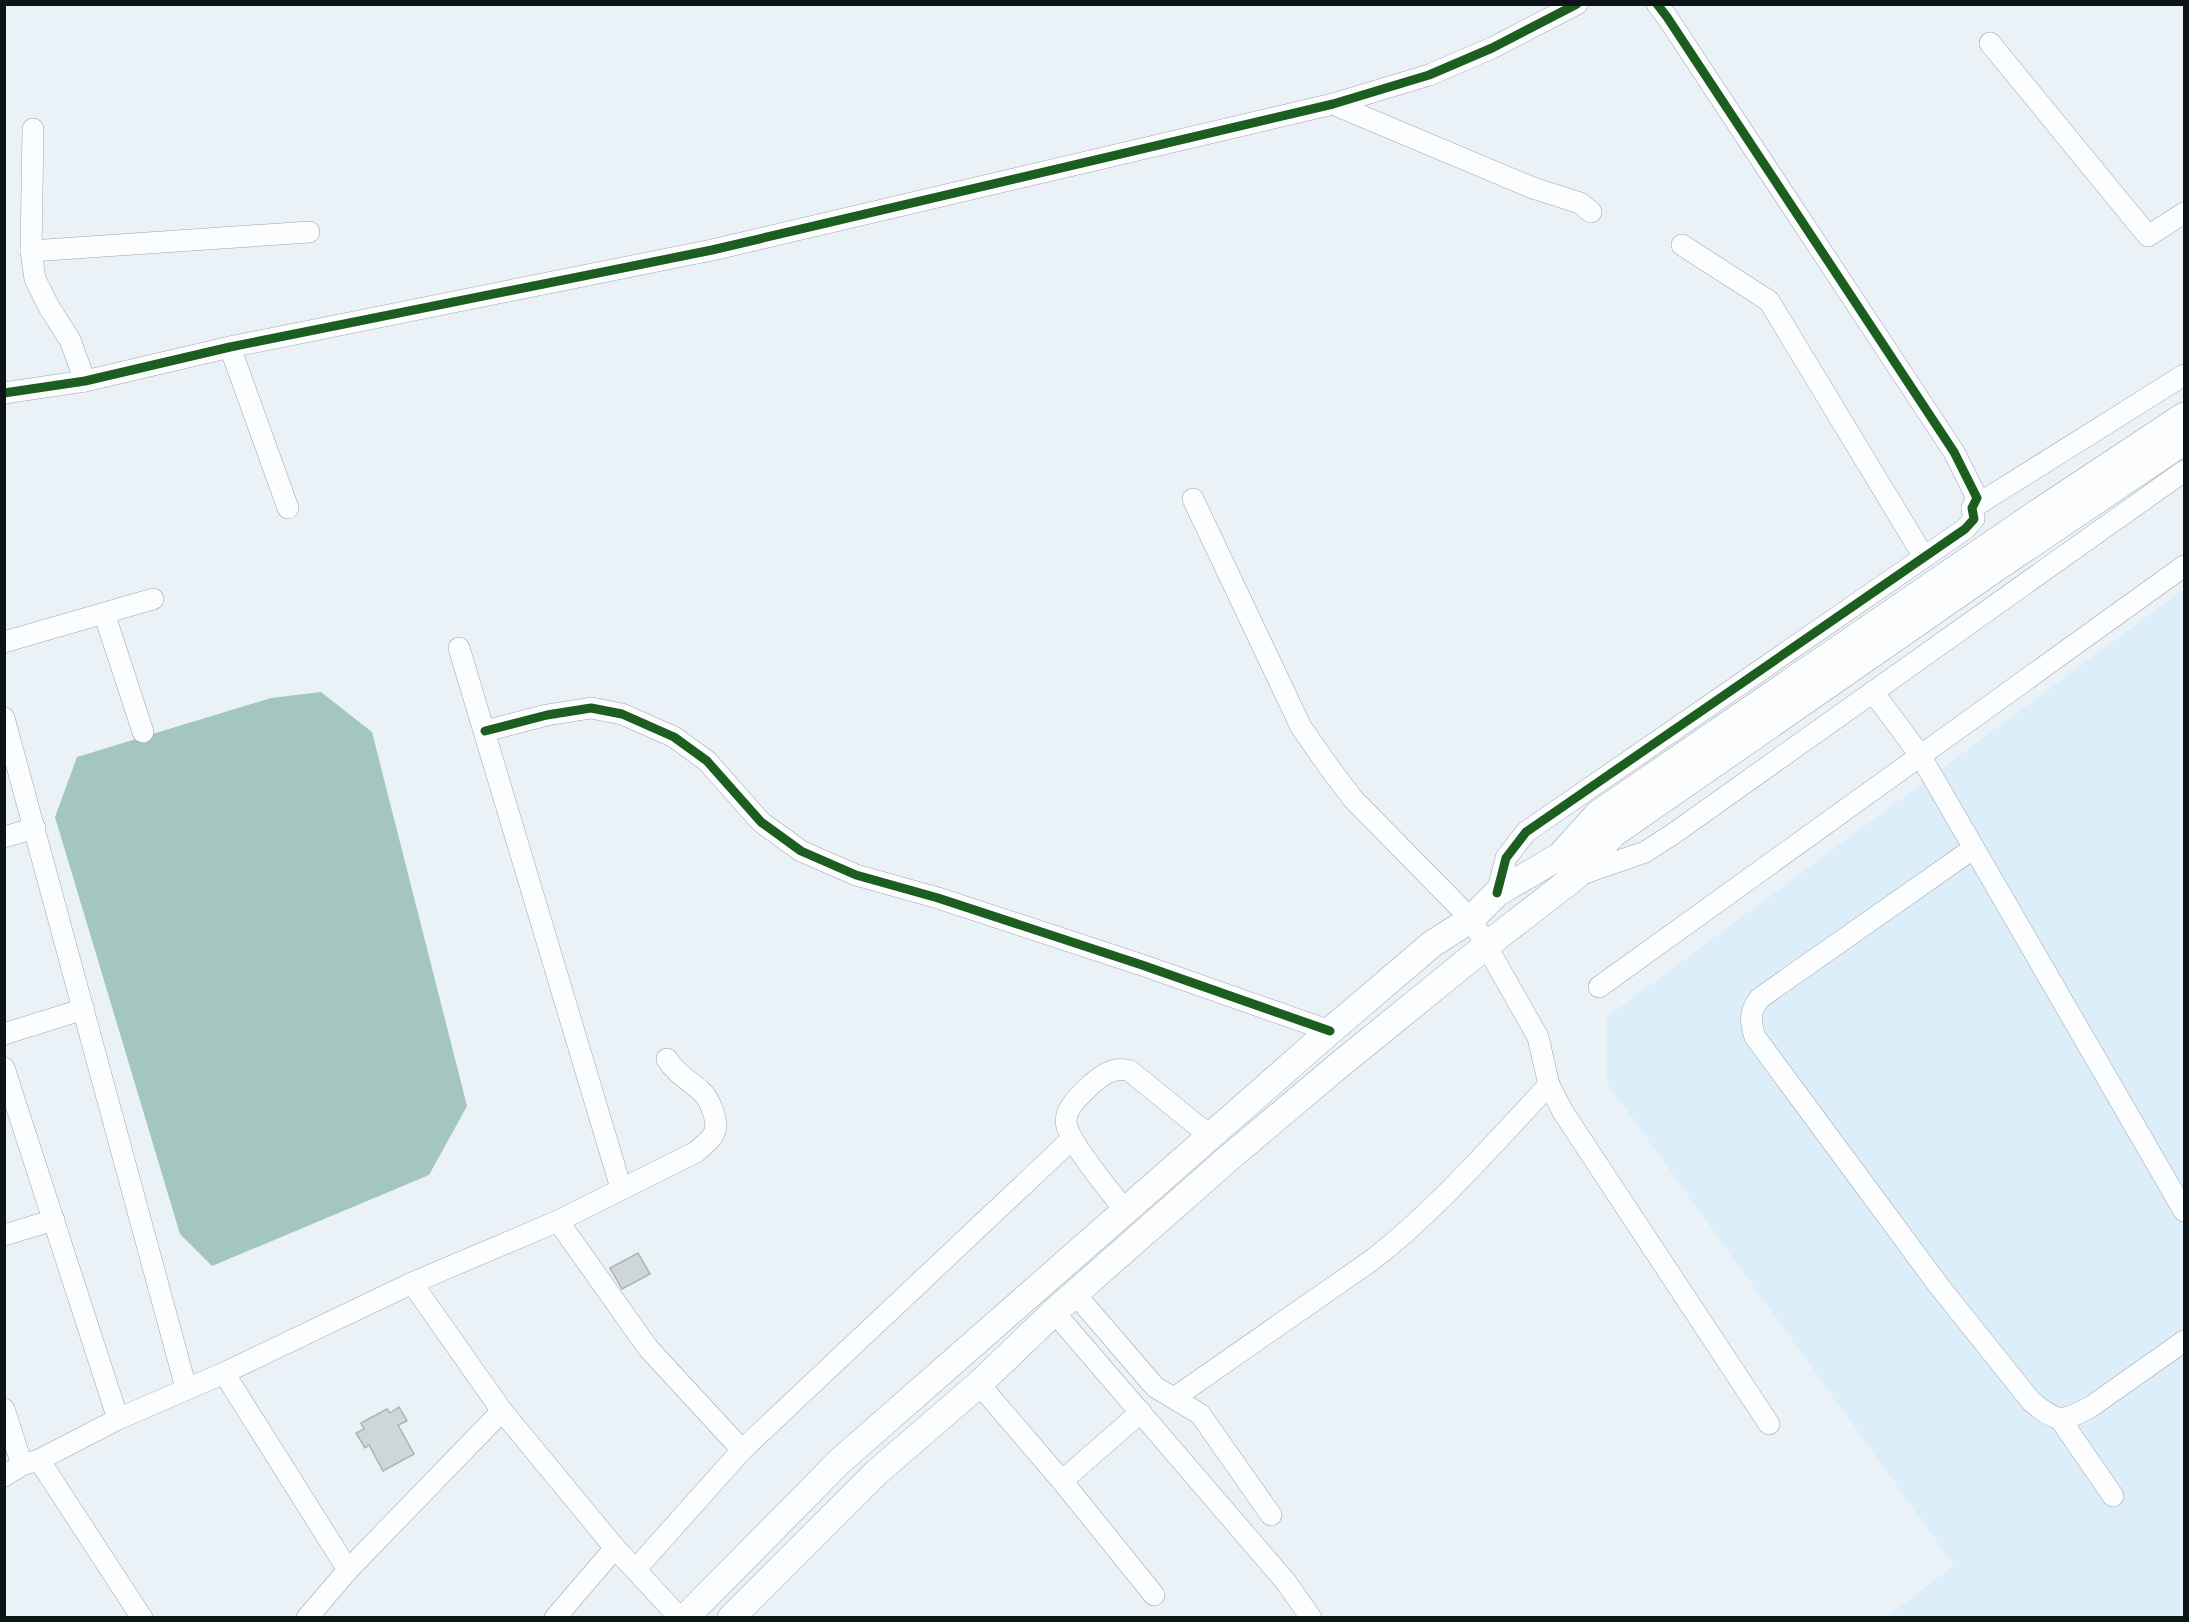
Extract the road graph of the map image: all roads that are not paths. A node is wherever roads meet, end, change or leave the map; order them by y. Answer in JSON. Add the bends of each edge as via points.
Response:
{"nodes":[{"id":1,"x":1576,"y":4,"type":"edge"},
{"id":2,"x":1657,"y":4,"type":"edge"},
{"id":3,"x":1990,"y":43,"type":"dead end"},
{"id":4,"x":1333,"y":104,"type":"junction"},
{"id":5,"x":33,"y":129,"type":"dead end"},
{"id":6,"x":1591,"y":212,"type":"dead end"},
{"id":7,"x":2184,"y":213,"type":"edge"},
{"id":8,"x":309,"y":232,"type":"dead end"},
{"id":9,"x":1682,"y":245,"type":"dead end"},
{"id":10,"x":31,"y":251,"type":"junction"},
{"id":11,"x":230,"y":347,"type":"junction"},
{"id":12,"x":2184,"y":375,"type":"edge"},
{"id":13,"x":86,"y":381,"type":"junction"},
{"id":14,"x":4,"y":393,"type":"edge"},
{"id":15,"x":2184,"y":416,"type":"edge"},
{"id":16,"x":2184,"y":441,"type":"edge"},
{"id":17,"x":2184,"y":471,"type":"edge"},
{"id":18,"x":1193,"y":499,"type":"dead end"},
{"id":19,"x":288,"y":508,"type":"dead end"},
{"id":20,"x":1972,"y":508,"type":"junction"},
{"id":21,"x":1924,"y":557,"type":"junction"},
{"id":22,"x":2184,"y":566,"type":"edge"},
{"id":23,"x":153,"y":599,"type":"dead end"},
{"id":24,"x":104,"y":613,"type":"junction"},
{"id":25,"x":4,"y":642,"type":"edge"},
{"id":26,"x":459,"y":648,"type":"dead end"},
{"id":27,"x":1873,"y":692,"type":"junction"},
{"id":28,"x":4,"y":718,"type":"edge"},
{"id":29,"x":485,"y":731,"type":"junction"},
{"id":30,"x":142,"y":732,"type":"dead end"},
{"id":31,"x":1920,"y":756,"type":"junction"},
{"id":32,"x":1606,"y":824,"type":"junction"},
{"id":33,"x":35,"y":828,"type":"junction"},
{"id":34,"x":4,"y":837,"type":"edge"},
{"id":35,"x":1974,"y":848,"type":"junction"},
{"id":36,"x":1576,"y":876,"type":"junction"},
{"id":37,"x":1497,"y":893,"type":"junction"},
{"id":38,"x":1471,"y":919,"type":"junction"},
{"id":39,"x":1487,"y":945,"type":"junction"},
{"id":40,"x":1599,"y":987,"type":"dead end"},
{"id":41,"x":84,"y":1010,"type":"junction"},
{"id":42,"x":1330,"y":1031,"type":"junction"},
{"id":43,"x":4,"y":1035,"type":"edge"},
{"id":44,"x":667,"y":1059,"type":"dead end"},
{"id":45,"x":4,"y":1068,"type":"edge"},
{"id":46,"x":1550,"y":1085,"type":"junction"},
{"id":47,"x":1210,"y":1136,"type":"junction"},
{"id":48,"x":1072,"y":1139,"type":"junction"},
{"id":49,"x":621,"y":1188,"type":"junction"},
{"id":50,"x":1125,"y":1211,"type":"junction"},
{"id":51,"x":2184,"y":1211,"type":"edge"},
{"id":52,"x":54,"y":1220,"type":"junction"},
{"id":53,"x":558,"y":1221,"type":"junction"},
{"id":54,"x":4,"y":1235,"type":"edge"},
{"id":55,"x":412,"y":1282,"type":"junction"},
{"id":56,"x":1076,"y":1295,"type":"junction"},
{"id":57,"x":1054,"y":1312,"type":"junction"},
{"id":58,"x":2184,"y":1341,"type":"edge"},
{"id":59,"x":224,"y":1373,"type":"junction"},
{"id":60,"x":979,"y":1384,"type":"junction"},
{"id":61,"x":186,"y":1388,"type":"junction"},
{"id":62,"x":1174,"y":1398,"type":"junction"},
{"id":63,"x":4,"y":1409,"type":"edge"},
{"id":64,"x":502,"y":1411,"type":"junction"},
{"id":65,"x":1141,"y":1412,"type":"junction"},
{"id":66,"x":118,"y":1419,"type":"junction"},
{"id":67,"x":2060,"y":1419,"type":"junction"},
{"id":68,"x":1769,"y":1424,"type":"dead end"},
{"id":69,"x":742,"y":1450,"type":"junction"},
{"id":70,"x":22,"y":1467,"type":"edge"},
{"id":71,"x":1062,"y":1481,"type":"junction"},
{"id":72,"x":2113,"y":1496,"type":"dead end"},
{"id":73,"x":1271,"y":1515,"type":"dead end"},
{"id":74,"x":615,"y":1548,"type":"junction"},
{"id":75,"x":636,"y":1569,"type":"junction"},
{"id":76,"x":348,"y":1570,"type":"junction"},
{"id":77,"x":1154,"y":1595,"type":"dead end"},
{"id":78,"x":142,"y":1617,"type":"edge"},
{"id":79,"x":307,"y":1617,"type":"edge"},
{"id":80,"x":555,"y":1617,"type":"edge"},
{"id":81,"x":683,"y":1617,"type":"edge"},
{"id":82,"x":731,"y":1617,"type":"edge"},
{"id":83,"x":1311,"y":1617,"type":"edge"}],
"edges":[{"from":1,"to":4,"type":"street","via":[[1492,48],[1428,75]]},
{"from":2,"to":20,"type":"street","via":[[1954,452],[1977,498]]},
{"from":3,"to":7,"type":"street","via":[[2148,236]]},
{"from":4,"to":6,"type":"street","via":[[1533,188],[1580,203]]},
{"from":4,"to":11,"type":"street","via":[[712,250]]},
{"from":5,"to":10,"type":"street"},
{"from":8,"to":10,"type":"street"},
{"from":9,"to":21,"type":"street","via":[[1769,301]]},
{"from":10,"to":13,"type":"street","via":[[35,279],[70,340]]},
{"from":11,"to":13,"type":"street"},
{"from":11,"to":19,"type":"street"},
{"from":12,"to":20,"type":"street"},
{"from":13,"to":14,"type":"street"},
{"from":15,"to":32,"type":"main road","via":[[2036,514]]},
{"from":16,"to":32,"type":"main road"},
{"from":17,"to":27,"type":"street"},
{"from":18,"to":38,"type":"street","via":[[1301,727],[1353,799]]},
{"from":20,"to":21,"type":"street","via":[[1974,519],[1965,529]]},
{"from":21,"to":37,"type":"street","via":[[1526,832],[1506,858]]},
{"from":22,"to":31,"type":"street"},
{"from":23,"to":24,"type":"street"},
{"from":24,"to":25,"type":"street"},
{"from":24,"to":30,"type":"street"},
{"from":26,"to":29,"type":"street"},
{"from":27,"to":31,"type":"street"},
{"from":27,"to":36,"type":"street","via":[[1645,852]]},
{"from":28,"to":33,"type":"street"},
{"from":29,"to":42,"type":"street","via":[[591,708],[622,714],[674,737],[707,761],[761,822],[801,851],[856,876],[938,898]]},
{"from":29,"to":49,"type":"street"},
{"from":31,"to":35,"type":"street"},
{"from":31,"to":40,"type":"street"},
{"from":32,"to":36,"type":"main road"},
{"from":32,"to":37,"type":"main road"},
{"from":33,"to":34,"type":"street"},
{"from":33,"to":41,"type":"street"},
{"from":35,"to":51,"type":"street"},
{"from":35,"to":67,"type":"street","via":[[1760,998],[1750,1016],[1751,1024],[1755,1037],[1939,1286],[2031,1401]]},
{"from":36,"to":39,"type":"main road"},
{"from":37,"to":38,"type":"main road"},
{"from":38,"to":39,"type":"street"},
{"from":38,"to":42,"type":"main road","via":[[1432,944]]},
{"from":39,"to":46,"type":"street","via":[[1538,1037]]},
{"from":39,"to":56,"type":"main road","via":[[1230,1157]]},
{"from":41,"to":43,"type":"street"},
{"from":41,"to":61,"type":"street"},
{"from":42,"to":47,"type":"main road"},
{"from":44,"to":49,"type":"street","via":[[674,1070],[703,1093],[716,1129],[696,1152]]},
{"from":45,"to":52,"type":"street"},
{"from":46,"to":62,"type":"street","via":[[1403,1235]]},
{"from":46,"to":68,"type":"street","via":[[1563,1112]]},
{"from":47,"to":48,"type":"street","via":[[1130,1071],[1120,1068],[1094,1083],[1069,1110],[1066,1122]]},
{"from":47,"to":50,"type":"main road"},
{"from":48,"to":50,"type":"street"},
{"from":48,"to":69,"type":"street"},
{"from":49,"to":53,"type":"street"},
{"from":50,"to":81,"type":"main road","via":[[839,1462]]},
{"from":52,"to":54,"type":"street"},
{"from":52,"to":66,"type":"street"},
{"from":53,"to":55,"type":"street"},
{"from":53,"to":69,"type":"street","via":[[648,1348]]},
{"from":55,"to":59,"type":"street"},
{"from":55,"to":64,"type":"street"},
{"from":56,"to":57,"type":"main road"},
{"from":56,"to":62,"type":"street","via":[[1155,1388]]},
{"from":57,"to":60,"type":"main road"},
{"from":57,"to":65,"type":"street"},
{"from":58,"to":67,"type":"street","via":[[2092,1406],[2076,1416]]},
{"from":59,"to":61,"type":"street"},
{"from":59,"to":76,"type":"street"},
{"from":60,"to":71,"type":"street"},
{"from":60,"to":82,"type":"main road","via":[[877,1472]]},
{"from":61,"to":66,"type":"street"},
{"from":62,"to":73,"type":"street","via":[[1200,1414]]},
{"from":63,"to":70,"type":"street"},
{"from":64,"to":74,"type":"street"},
{"from":64,"to":76,"type":"street"},
{"from":65,"to":71,"type":"street"},
{"from":65,"to":83,"type":"street","via":[[1286,1582]]},
{"from":66,"to":70,"type":"street"},
{"from":67,"to":72,"type":"street"},
{"from":69,"to":75,"type":"street"},
{"from":70,"to":78,"type":"street"},
{"from":71,"to":77,"type":"street"},
{"from":74,"to":75,"type":"street"},
{"from":74,"to":80,"type":"street"},
{"from":75,"to":81,"type":"street"},
{"from":76,"to":79,"type":"street"}]}
